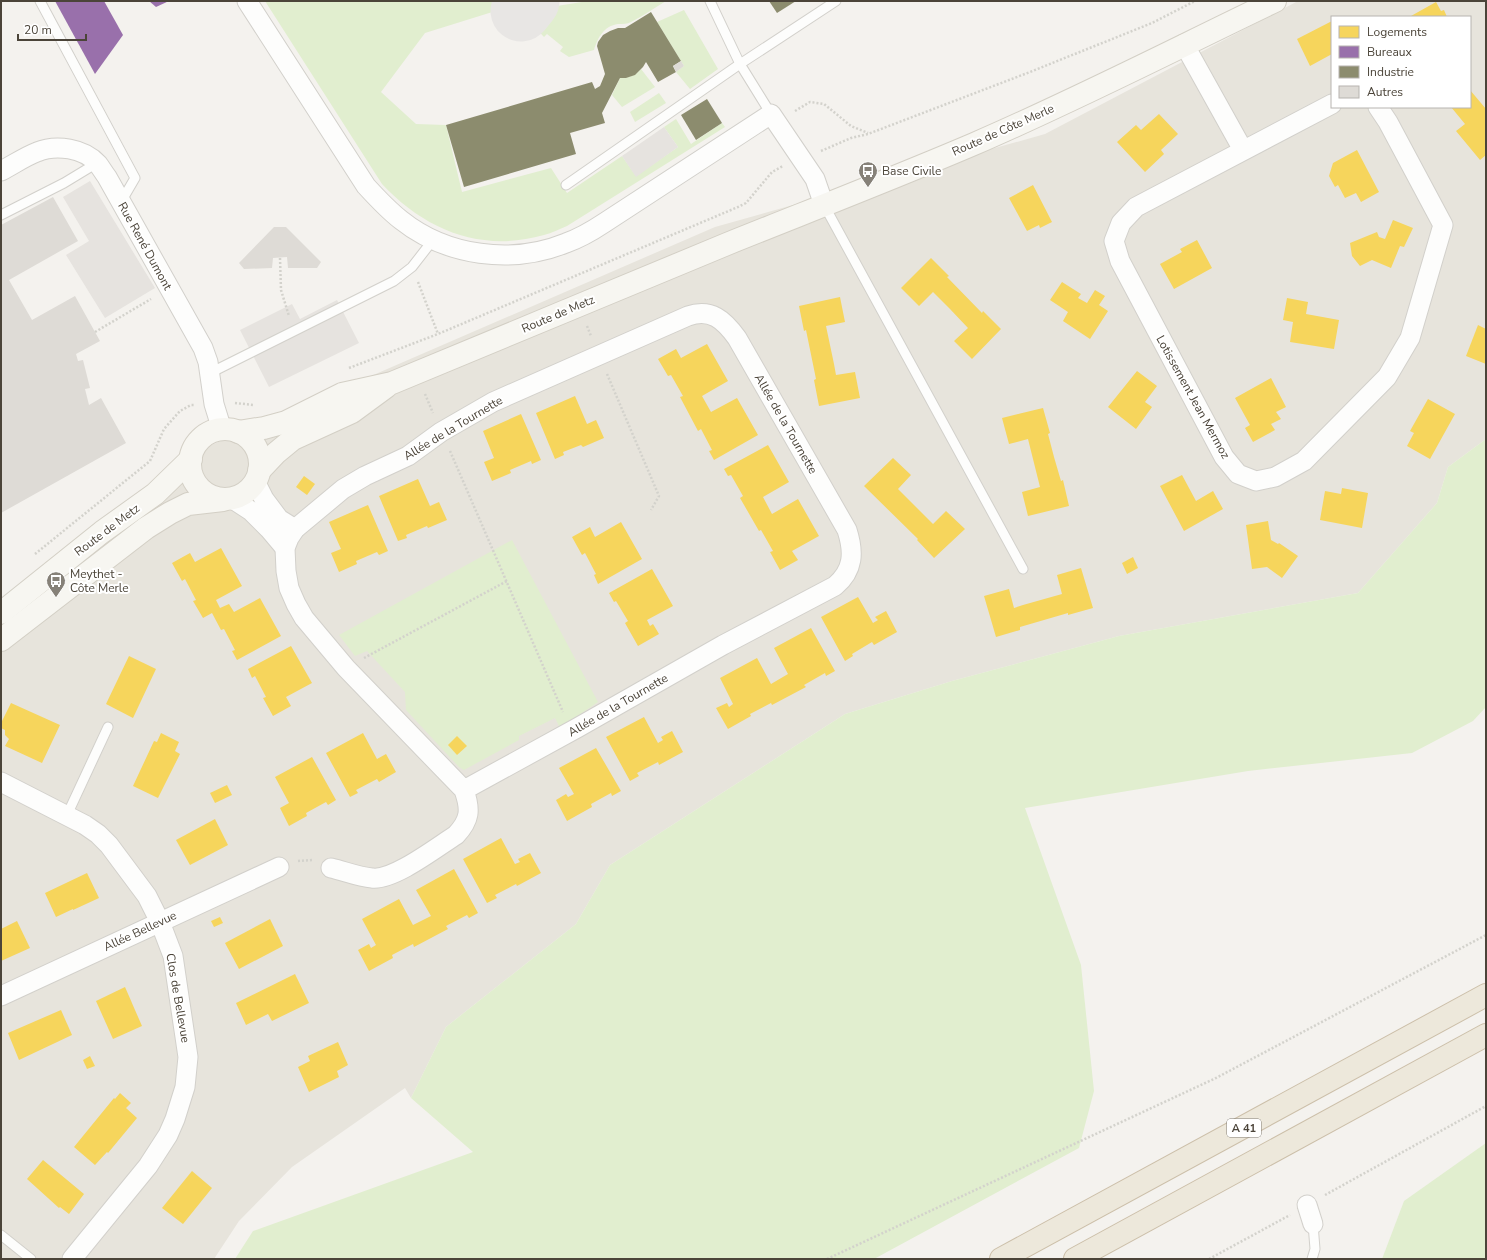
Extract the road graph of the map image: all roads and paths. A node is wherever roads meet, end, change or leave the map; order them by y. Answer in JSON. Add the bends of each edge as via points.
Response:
{"nodes":[{"id":1,"x":40,"y":1,"type":"edge"},
{"id":2,"x":247,"y":1,"type":"edge"},
{"id":3,"x":710,"y":1,"type":"edge"},
{"id":4,"x":836,"y":1,"type":"edge"},
{"id":5,"x":1195,"y":1,"type":"edge"},
{"id":6,"x":1275,"y":1,"type":"edge"},
{"id":7,"x":1184,"y":44,"type":"junction"},
{"id":8,"x":740,"y":64,"type":"junction"},
{"id":9,"x":1331,"y":105,"type":"edge"},
{"id":10,"x":1379,"y":108,"type":"edge"},
{"id":11,"x":774,"y":118,"type":"junction"},
{"id":12,"x":868,"y":134,"type":"junction"},
{"id":13,"x":1243,"y":150,"type":"junction"},
{"id":14,"x":802,"y":159,"type":"junction"},
{"id":15,"x":97,"y":163,"type":"junction"},
{"id":16,"x":1,"y":171,"type":"edge"},
{"id":17,"x":566,"y":185,"type":"dead end"},
{"id":18,"x":121,"y":202,"type":"junction"},
{"id":19,"x":824,"y":205,"type":"junction"},
{"id":20,"x":1,"y":215,"type":"edge"},
{"id":21,"x":434,"y":240,"type":"junction"},
{"id":22,"x":725,"y":245,"type":"joint"},
{"id":23,"x":280,"y":258,"type":"dead end"},
{"id":24,"x":412,"y":267,"type":"junction"},
{"id":25,"x":169,"y":288,"type":"junction"},
{"id":26,"x":578,"y":306,"type":"junction"},
{"id":27,"x":295,"y":330,"type":"junction"},
{"id":28,"x":95,"y":332,"type":"dead end"},
{"id":29,"x":438,"y":334,"type":"junction"},
{"id":30,"x":599,"y":354,"type":"junction"},
{"id":31,"x":345,"y":369,"type":"dead end"},
{"id":32,"x":210,"y":373,"type":"junction"},
{"id":33,"x":416,"y":373,"type":"junction"},
{"id":34,"x":392,"y":383,"type":"junction"},
{"id":35,"x":214,"y":404,"type":"junction"},
{"id":36,"x":256,"y":405,"type":"dead end"},
{"id":37,"x":230,"y":431,"type":"junction"},
{"id":38,"x":442,"y":432,"type":"junction"},
{"id":39,"x":191,"y":459,"type":"junction"},
{"id":40,"x":257,"y":476,"type":"junction"},
{"id":41,"x":227,"y":499,"type":"junction"},
{"id":42,"x":651,"y":510,"type":"dead end"},
{"id":43,"x":296,"y":529,"type":"junction"},
{"id":44,"x":284,"y":548,"type":"junction"},
{"id":45,"x":30,"y":559,"type":"dead end"},
{"id":46,"x":1023,"y":569,"type":"dead end"},
{"id":47,"x":507,"y":581,"type":"junction"},
{"id":48,"x":1,"y":613,"type":"edge"},
{"id":49,"x":1,"y":640,"type":"edge"},
{"id":50,"x":346,"y":668,"type":"junction"},
{"id":51,"x":108,"y":727,"type":"dead end"},
{"id":52,"x":577,"y":728,"type":"junction"},
{"id":53,"x":1,"y":782,"type":"edge"},
{"id":54,"x":464,"y":790,"type":"junction"},
{"id":55,"x":66,"y":815,"type":"junction"},
{"id":56,"x":279,"y":867,"type":"joint"},
{"id":57,"x":330,"y":868,"type":"joint"},
{"id":58,"x":160,"y":922,"type":"junction"},
{"id":59,"x":1486,"y":935,"type":"edge"},
{"id":60,"x":1486,"y":995,"type":"edge"},
{"id":61,"x":1,"y":996,"type":"edge"},
{"id":62,"x":1486,"y":1035,"type":"edge"},
{"id":63,"x":1486,"y":1106,"type":"edge"},
{"id":64,"x":1307,"y":1206,"type":"junction"},
{"id":65,"x":1313,"y":1224,"type":"joint"},
{"id":66,"x":1,"y":1235,"type":"edge"},
{"id":67,"x":31,"y":1259,"type":"edge"},
{"id":68,"x":72,"y":1259,"type":"edge"},
{"id":69,"x":827,"y":1259,"type":"edge"},
{"id":70,"x":1002,"y":1259,"type":"edge"},
{"id":71,"x":1075,"y":1259,"type":"edge"},
{"id":72,"x":1209,"y":1259,"type":"edge"},
{"id":73,"x":1312,"y":1259,"type":"edge"}],
"edges":[{"from":1,"to":18,"type":"lane","via":[[135,178]]},
{"from":2,"to":21,"type":"street","via":[[366,186],[382,205],[401,221]]},
{"from":3,"to":8,"type":"lane"},
{"from":4,"to":8,"type":"lane"},
{"from":5,"to":12,"type":"path","via":[[1152,23]]},
{"from":6,"to":7,"type":"main road","name":"Route de Côte Merle"},
{"from":7,"to":13,"type":"street"},
{"from":7,"to":19,"type":"main road","name":"Route de Côte Merle","via":[[1091,91],[974,144]]},
{"from":8,"to":11,"type":"lane"},
{"from":8,"to":17,"type":"lane"},
{"from":9,"to":13,"type":"street","name":"Lotissement Jean Mermoz"},
{"from":10,"to":13,"type":"street","name":"Lotissement Jean Mermoz","via":[[1443,225],[1410,338],[1388,377],[1304,461],[1275,477],[1256,481],[1238,474],[1224,457],[1120,261],[1114,241],[1121,223],[1136,207]]},
{"from":11,"to":12,"type":"path","via":[[810,102],[824,104],[851,126]]},
{"from":11,"to":14,"type":"street"},
{"from":11,"to":21,"type":"street","via":[[594,229],[565,244],[544,251],[506,255],[468,252]]},
{"from":12,"to":14,"type":"path","via":[[850,138]]},
{"from":14,"to":19,"type":"street","via":[[815,179]]},
{"from":14,"to":29,"type":"path","via":[[772,172],[746,203],[738,207]]},
{"from":15,"to":16,"type":"street","name":"Rue René Dumont","via":[[83,153],[67,148],[51,148],[37,151]]},
{"from":15,"to":18,"type":"street","name":"Rue René Dumont"},
{"from":15,"to":20,"type":"lane"},
{"from":18,"to":25,"type":"street","name":"Rue René Dumont"},
{"from":19,"to":22,"type":"main road","name":"Route de Côte Merle"},
{"from":19,"to":46,"type":"lane"},
{"from":21,"to":24,"type":"lane"},
{"from":22,"to":26,"type":"main road","name":"Route de Metz"},
{"from":23,"to":27,"type":"path","via":[[281,290]]},
{"from":24,"to":27,"type":"lane","via":[[394,281]]},
{"from":24,"to":29,"type":"path"},
{"from":25,"to":28,"type":"path"},
{"from":25,"to":32,"type":"street","name":"Rue René Dumont","via":[[203,348]]},
{"from":26,"to":30,"type":"path"},
{"from":26,"to":33,"type":"main road","name":"Route de Metz"},
{"from":27,"to":32,"type":"lane"},
{"from":29,"to":31,"type":"path"},
{"from":30,"to":38,"type":"street","name":"Allée de la Tournette","via":[[493,402]]},
{"from":30,"to":42,"type":"path","via":[[659,496]]},
{"from":30,"to":52,"type":"street","name":"Allée de la Tournette","via":[[698,313],[721,319],[737,338],[847,530],[852,557],[844,579],[836,586],[723,645]]},
{"from":32,"to":35,"type":"street","name":"Rue René Dumont"},
{"from":33,"to":34,"type":"main road","name":"Route de Metz"},
{"from":33,"to":38,"type":"path"},
{"from":34,"to":37,"type":"main road","name":"Route de Metz","via":[[342,394],[286,422],[264,428]]},
{"from":34,"to":40,"type":"main road","name":"Route de Metz","via":[[352,412],[293,439],[276,453]]},
{"from":35,"to":36,"type":"path"},
{"from":35,"to":37,"type":"street","name":"Rue René Dumont"},
{"from":35,"to":45,"type":"path","via":[[191,405],[180,411],[164,429],[150,462]]},
{"from":37,"to":39,"type":"main road","via":[[211,432],[201,439],[194,448]]},
{"from":37,"to":40,"type":"main road","via":[[247,437],[255,448],[260,461]]},
{"from":38,"to":43,"type":"street","name":"Allée de la Tournette","via":[[408,456],[343,489]]},
{"from":38,"to":47,"type":"path"},
{"from":39,"to":41,"type":"main road","via":[[193,479],[199,487],[206,494]]},
{"from":39,"to":48,"type":"main road","name":"Route de Metz","via":[[155,494],[102,532]]},
{"from":40,"to":41,"type":"main road","via":[[245,493]]},
{"from":40,"to":43,"type":"street","via":[[264,499],[279,519]]},
{"from":41,"to":44,"type":"street","via":[[251,511]]},
{"from":41,"to":49,"type":"main road","name":"Route de Metz","via":[[188,504],[170,513],[146,528]]},
{"from":43,"to":44,"type":"street","name":"Allée de la Tournette"},
{"from":44,"to":50,"type":"street","via":[[289,588],[296,604]]},
{"from":47,"to":50,"type":"path"},
{"from":47,"to":52,"type":"path","via":[[566,722]]},
{"from":50,"to":54,"type":"street"},
{"from":51,"to":55,"type":"lane"},
{"from":52,"to":54,"type":"street","name":"Allée de la Tournette"},
{"from":53,"to":55,"type":"street","name":"Clos de Bellevue"},
{"from":54,"to":57,"type":"street","via":[[469,803],[469,816],[464,827],[456,835],[396,873],[385,878],[373,878]]},
{"from":55,"to":58,"type":"street","name":"Clos de Bellevue","via":[[98,834],[109,845],[147,896]]},
{"from":56,"to":57,"type":"path","via":[[295,861],[311,860],[322,862]]},
{"from":56,"to":58,"type":"street","name":"Allée Bellevue"},
{"from":58,"to":61,"type":"street","name":"Allée Bellevue"},
{"from":58,"to":68,"type":"street","name":"Clos de Bellevue","via":[[172,956],[185,1033],[188,1057],[185,1087],[175,1119],[159,1150]]},
{"from":59,"to":69,"type":"path","via":[[1216,1078]]},
{"from":60,"to":70,"type":"highway","number":"A 41"},
{"from":62,"to":71,"type":"highway"},
{"from":63,"to":64,"type":"path"},
{"from":64,"to":65,"type":"street"},
{"from":64,"to":72,"type":"path"},
{"from":65,"to":73,"type":"lane","via":[[1315,1249]]},
{"from":66,"to":67,"type":"lane"}]}
